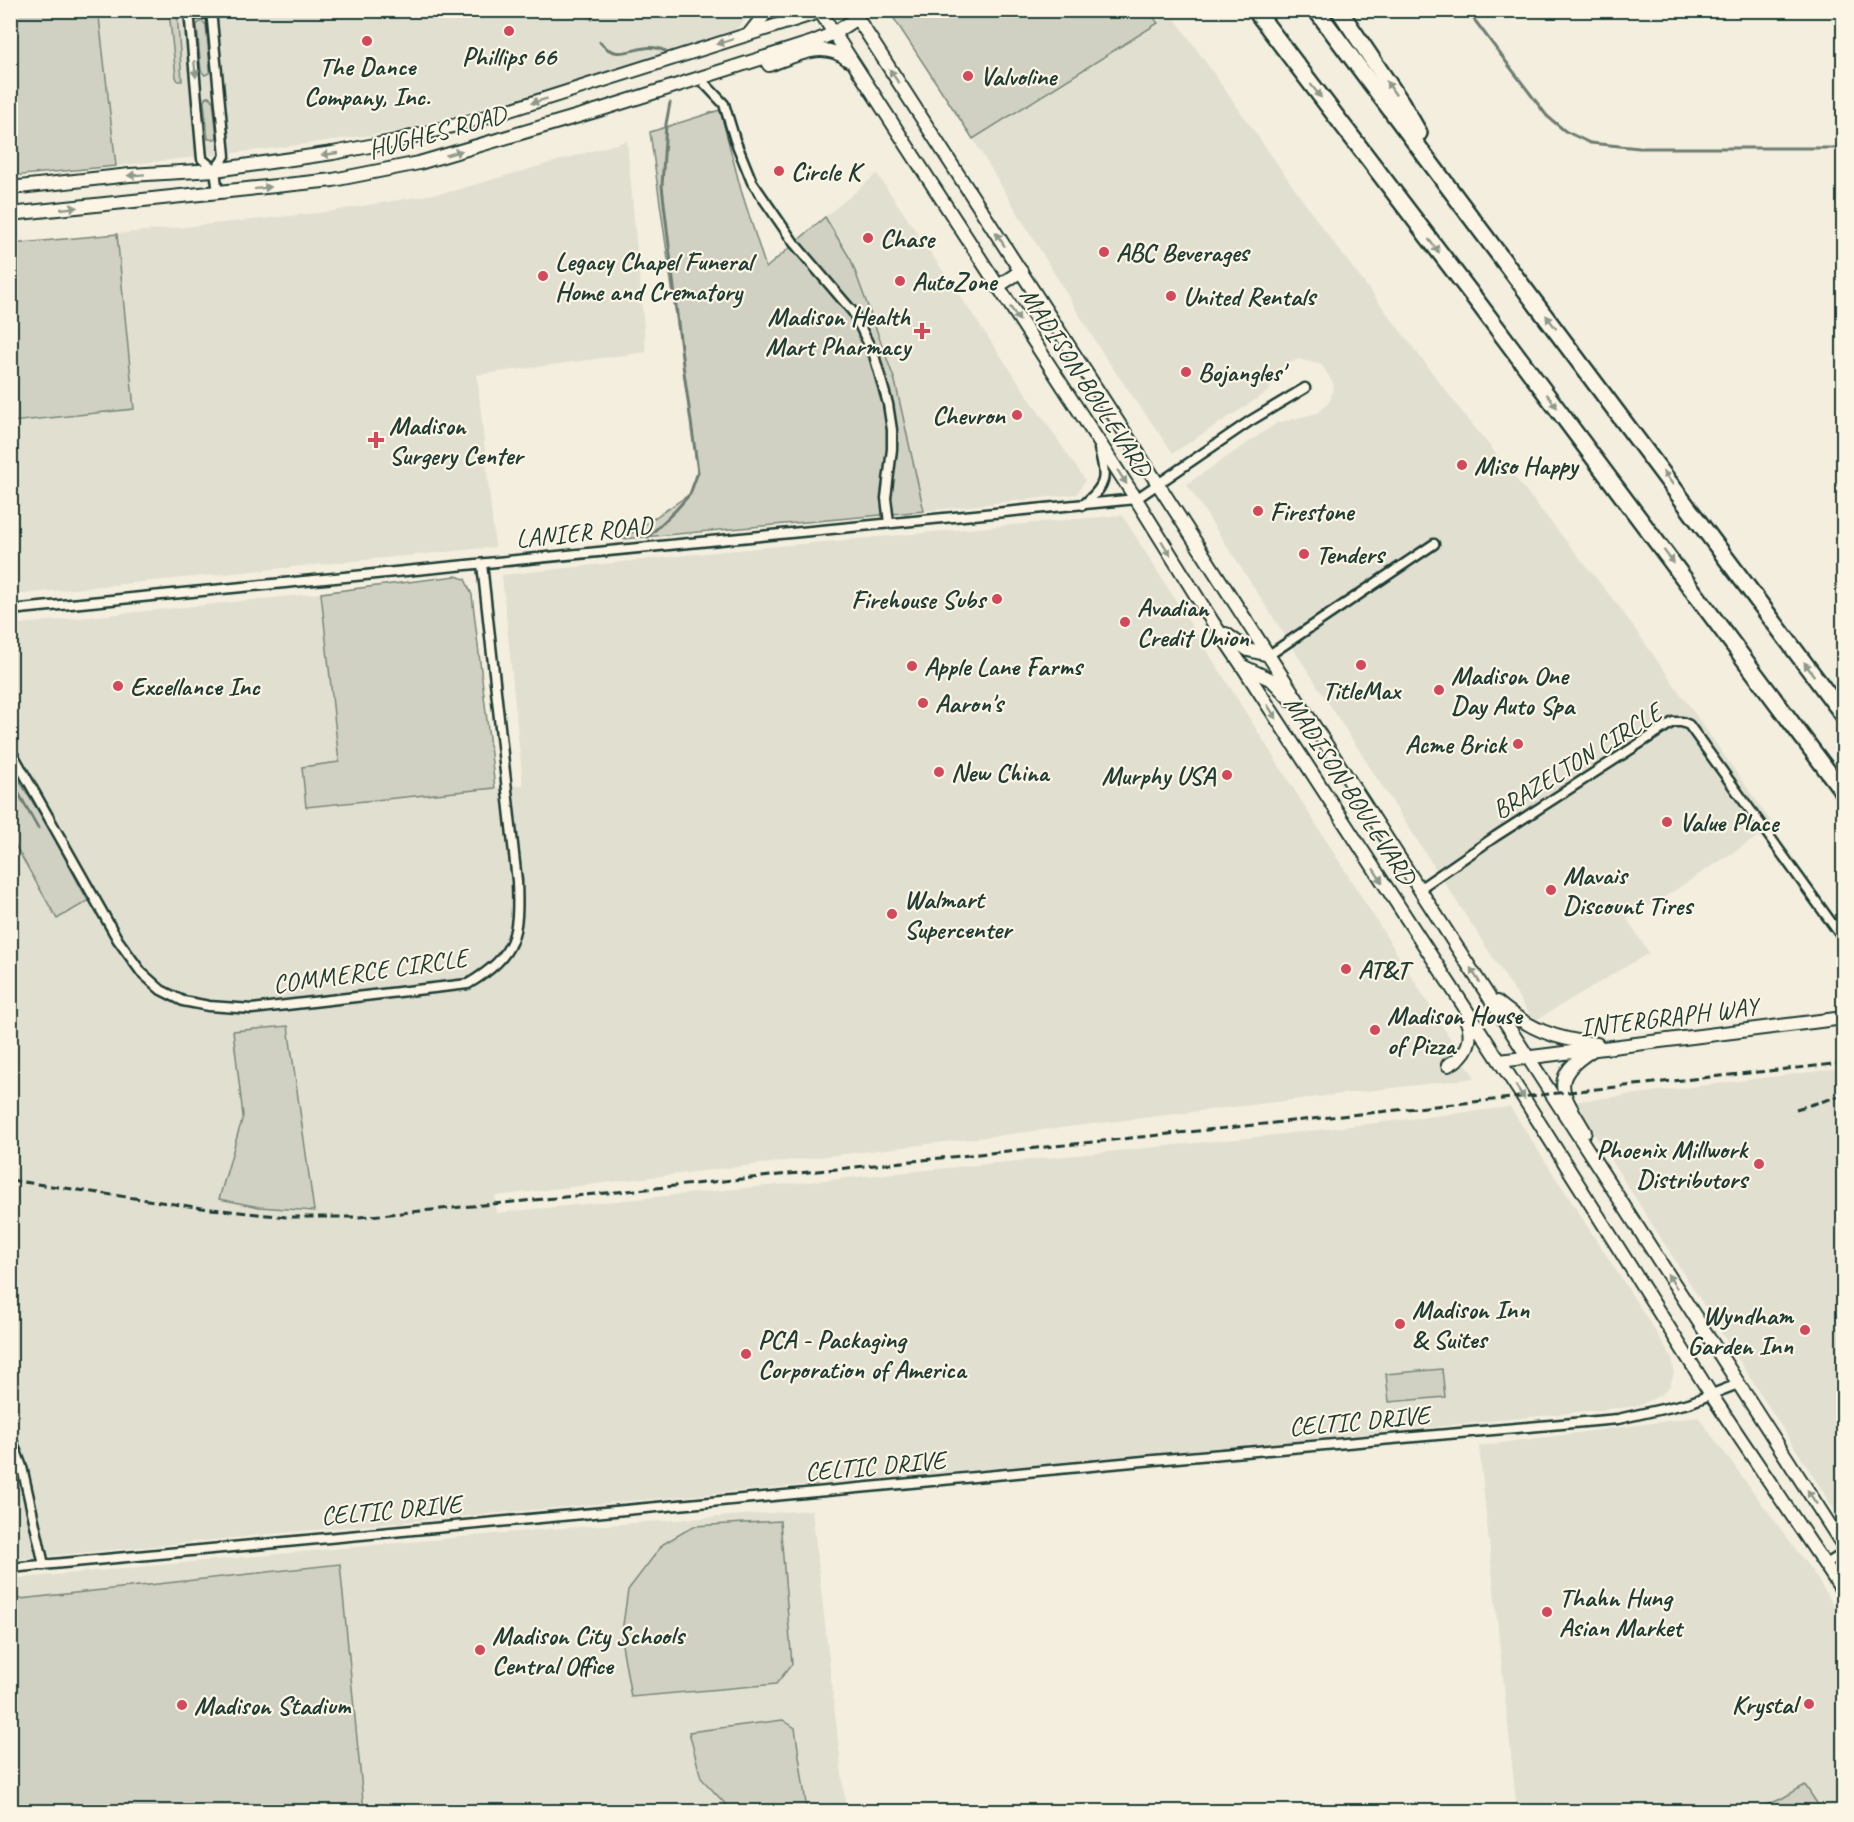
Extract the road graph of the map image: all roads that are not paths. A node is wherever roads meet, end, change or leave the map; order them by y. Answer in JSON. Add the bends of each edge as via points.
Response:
{"nodes":[{"id":1,"x":768,"y":10,"type":"edge"},
{"id":2,"x":1243,"y":10,"type":"edge"},
{"id":3,"x":1255,"y":10,"type":"edge"},
{"id":4,"x":1316,"y":10,"type":"edge"},
{"id":5,"x":1340,"y":10,"type":"edge"},
{"id":6,"x":822,"y":11,"type":"edge"},
{"id":7,"x":211,"y":12,"type":"edge"},
{"id":8,"x":189,"y":13,"type":"edge"},
{"id":9,"x":854,"y":14,"type":"edge"},
{"id":10,"x":834,"y":33,"type":"junction"},
{"id":11,"x":749,"y":34,"type":"junction"},
{"id":12,"x":1297,"y":67,"type":"junction"},
{"id":13,"x":861,"y":74,"type":"junction"},
{"id":14,"x":705,"y":84,"type":"junction"},
{"id":15,"x":617,"y":105,"type":"junction"},
{"id":16,"x":215,"y":170,"type":"junction"},
{"id":17,"x":10,"y":188,"type":"edge"},
{"id":18,"x":218,"y":193,"type":"junction"},
{"id":19,"x":1453,"y":193,"type":"junction"},
{"id":20,"x":10,"y":214,"type":"edge"},
{"id":21,"x":1021,"y":271,"type":"junction"},
{"id":22,"x":997,"y":287,"type":"junction"},
{"id":23,"x":1305,"y":388,"type":"dead end"},
{"id":24,"x":1097,"y":439,"type":"junction"},
{"id":25,"x":1157,"y":483,"type":"junction"},
{"id":26,"x":1136,"y":499,"type":"junction"},
{"id":27,"x":1083,"y":505,"type":"junction"},
{"id":28,"x":889,"y":523,"type":"junction"},
{"id":29,"x":1434,"y":543,"type":"dead end"},
{"id":30,"x":482,"y":564,"type":"junction"},
{"id":31,"x":10,"y":609,"type":"edge"},
{"id":32,"x":1212,"y":621,"type":"junction"},
{"id":33,"x":1269,"y":655,"type":"junction"},
{"id":34,"x":1243,"y":667,"type":"junction"},
{"id":35,"x":1307,"y":716,"type":"junction"},
{"id":36,"x":1844,"y":716,"type":"edge"},
{"id":37,"x":10,"y":749,"type":"edge"},
{"id":38,"x":1844,"y":793,"type":"edge"},
{"id":39,"x":1419,"y":889,"type":"junction"},
{"id":40,"x":1844,"y":940,"type":"edge"},
{"id":41,"x":1422,"y":943,"type":"junction"},
{"id":42,"x":1488,"y":995,"type":"junction"},
{"id":43,"x":1844,"y":1018,"type":"edge"},
{"id":44,"x":1614,"y":1046,"type":"junction"},
{"id":45,"x":1594,"y":1049,"type":"junction"},
{"id":46,"x":1528,"y":1058,"type":"junction"},
{"id":47,"x":1500,"y":1061,"type":"junction"},
{"id":48,"x":1448,"y":1065,"type":"dead end"},
{"id":49,"x":1603,"y":1174,"type":"junction"},
{"id":50,"x":1738,"y":1384,"type":"junction"},
{"id":51,"x":1712,"y":1396,"type":"junction"},
{"id":52,"x":10,"y":1435,"type":"edge"},
{"id":53,"x":1844,"y":1546,"type":"edge"},
{"id":54,"x":1844,"y":1553,"type":"edge"},
{"id":55,"x":1825,"y":1564,"type":"junction"},
{"id":56,"x":44,"y":1565,"type":"junction"},
{"id":57,"x":10,"y":1568,"type":"edge"},
{"id":58,"x":1844,"y":1593,"type":"edge"}],
"edges":[{"from":1,"to":11,"type":"main road"},
{"from":2,"to":12,"type":"highway"},
{"from":3,"to":12,"type":"highway"},
{"from":4,"to":19,"type":"highway"},
{"from":19,"to":5,"type":"highway","one_way":true,"via":[[1401,102]]},
{"from":6,"to":10,"type":"main road","name":"MADISON BOULEVARD"},
{"from":6,"to":11,"type":"main road","name":"HUGHES ROAD"},
{"from":7,"to":8,"type":"street"},
{"from":7,"to":16,"type":"street","via":[[225,156]]},
{"from":8,"to":16,"type":"street","one_way":true,"via":[[202,159]]},
{"from":9,"to":10,"type":"main road","name":"HUGHES ROAD"},
{"from":21,"to":9,"type":"main road","name":"MADISON BOULEVARD","one_way":true},
{"from":10,"to":13,"type":"main road","name":"MADISON BOULEVARD"},
{"from":10,"to":15,"type":"main road","name":"HUGHES ROAD"},
{"from":11,"to":16,"type":"main road","name":"HUGHES ROAD","one_way":true,"via":[[416,136]]},
{"from":12,"to":38,"type":"highway","one_way":true},
{"from":13,"to":14,"type":"main road","via":[[837,52],[822,49]]},
{"from":13,"to":22,"type":"main road","name":"MADISON BOULEVARD"},
{"from":14,"to":15,"type":"main road"},
{"from":14,"to":28,"type":"street","via":[[724,104],[752,182],[794,243],[853,312],[874,355],[892,430],[886,498]]},
{"from":18,"to":15,"type":"main road","name":"HUGHES ROAD","one_way":true,"via":[[333,180],[419,163]]},
{"from":16,"to":17,"type":"main road","name":"HUGHES ROAD","one_way":true},
{"from":16,"to":18,"type":"street"},
{"from":20,"to":18,"type":"main road","name":"HUGHES ROAD","one_way":true},
{"from":36,"to":19,"type":"highway","one_way":true},
{"from":21,"to":22,"type":"main road"},
{"from":21,"to":25,"type":"main road","name":"MADISON BOULEVARD"},
{"from":22,"to":24,"type":"main road","name":"MADISON BOULEVARD","one_way":true},
{"from":23,"to":25,"type":"street"},
{"from":24,"to":26,"type":"main road","name":"MADISON BOULEVARD","one_way":true},
{"from":24,"to":27,"type":"street","via":[[1105,477],[1102,487]]},
{"from":25,"to":26,"type":"street"},
{"from":25,"to":33,"type":"main road","name":"MADISON BOULEVARD"},
{"from":26,"to":27,"type":"street","name":"LANIER ROAD"},
{"from":26,"to":32,"type":"main road","name":"MADISON BOULEVARD","one_way":true},
{"from":27,"to":28,"type":"street","name":"LANIER ROAD"},
{"from":28,"to":30,"type":"street","name":"LANIER ROAD"},
{"from":29,"to":33,"type":"street"},
{"from":30,"to":31,"type":"street","name":"LANIER ROAD"},
{"from":30,"to":37,"type":"street","name":"COMMERCE CIRCLE","via":[[518,911],[517,928],[503,958],[491,971],[468,984],[252,1009],[200,1004],[161,990],[141,972],[118,940]]},
{"from":32,"to":33,"type":"main road","via":[[1248,650]]},
{"from":32,"to":34,"type":"main road","name":"MADISON BOULEVARD"},
{"from":33,"to":35,"type":"main road","name":"MADISON BOULEVARD"},
{"from":34,"to":35,"type":"main road","via":[[1272,680]]},
{"from":34,"to":41,"type":"main road","name":"MADISON BOULEVARD","one_way":true},
{"from":35,"to":39,"type":"main road","name":"MADISON BOULEVARD"},
{"from":39,"to":40,"type":"street","name":"BRAZELTON CIRCLE","via":[[1601,767],[1673,722],[1682,722],[1689,725]]},
{"from":42,"to":39,"type":"main road","name":"MADISON BOULEVARD","one_way":true},
{"from":41,"to":47,"type":"main road","name":"MADISON BOULEVARD"},
{"from":41,"to":48,"type":"main road","via":[[1471,1032],[1464,1055]]},
{"from":42,"to":44,"type":"main road","via":[[1520,1021],[1545,1034]]},
{"from":42,"to":46,"type":"main road","name":"MADISON BOULEVARD"},
{"from":43,"to":44,"type":"main road","name":"INTERGRAPH WAY"},
{"from":44,"to":45,"type":"main road","name":"INTERGRAPH WAY"},
{"from":45,"to":46,"type":"main road","name":"INTERGRAPH WAY"},
{"from":45,"to":49,"type":"main road","via":[[1574,1062],[1562,1082],[1563,1093]]},
{"from":46,"to":47,"type":"main road","name":"INTERGRAPH WAY"},
{"from":46,"to":49,"type":"main road","name":"MADISON BOULEVARD"},
{"from":47,"to":51,"type":"main road","name":"MADISON BOULEVARD","one_way":true},
{"from":50,"to":49,"type":"main road","name":"MADISON BOULEVARD","one_way":true},
{"from":50,"to":51,"type":"street","name":"CELTIC DRIVE"},
{"from":53,"to":50,"type":"main road","name":"MADISON BOULEVARD","one_way":true},
{"from":51,"to":55,"type":"main road","name":"MADISON BOULEVARD"},
{"from":51,"to":56,"type":"street","name":"CELTIC DRIVE","via":[[1618,1419]]},
{"from":52,"to":56,"type":"street","via":[[22,1467]]},
{"from":54,"to":55,"type":"street"},
{"from":55,"to":58,"type":"main road","name":"MADISON BOULEVARD"},
{"from":56,"to":57,"type":"street","name":"CELTIC DRIVE"}]}
